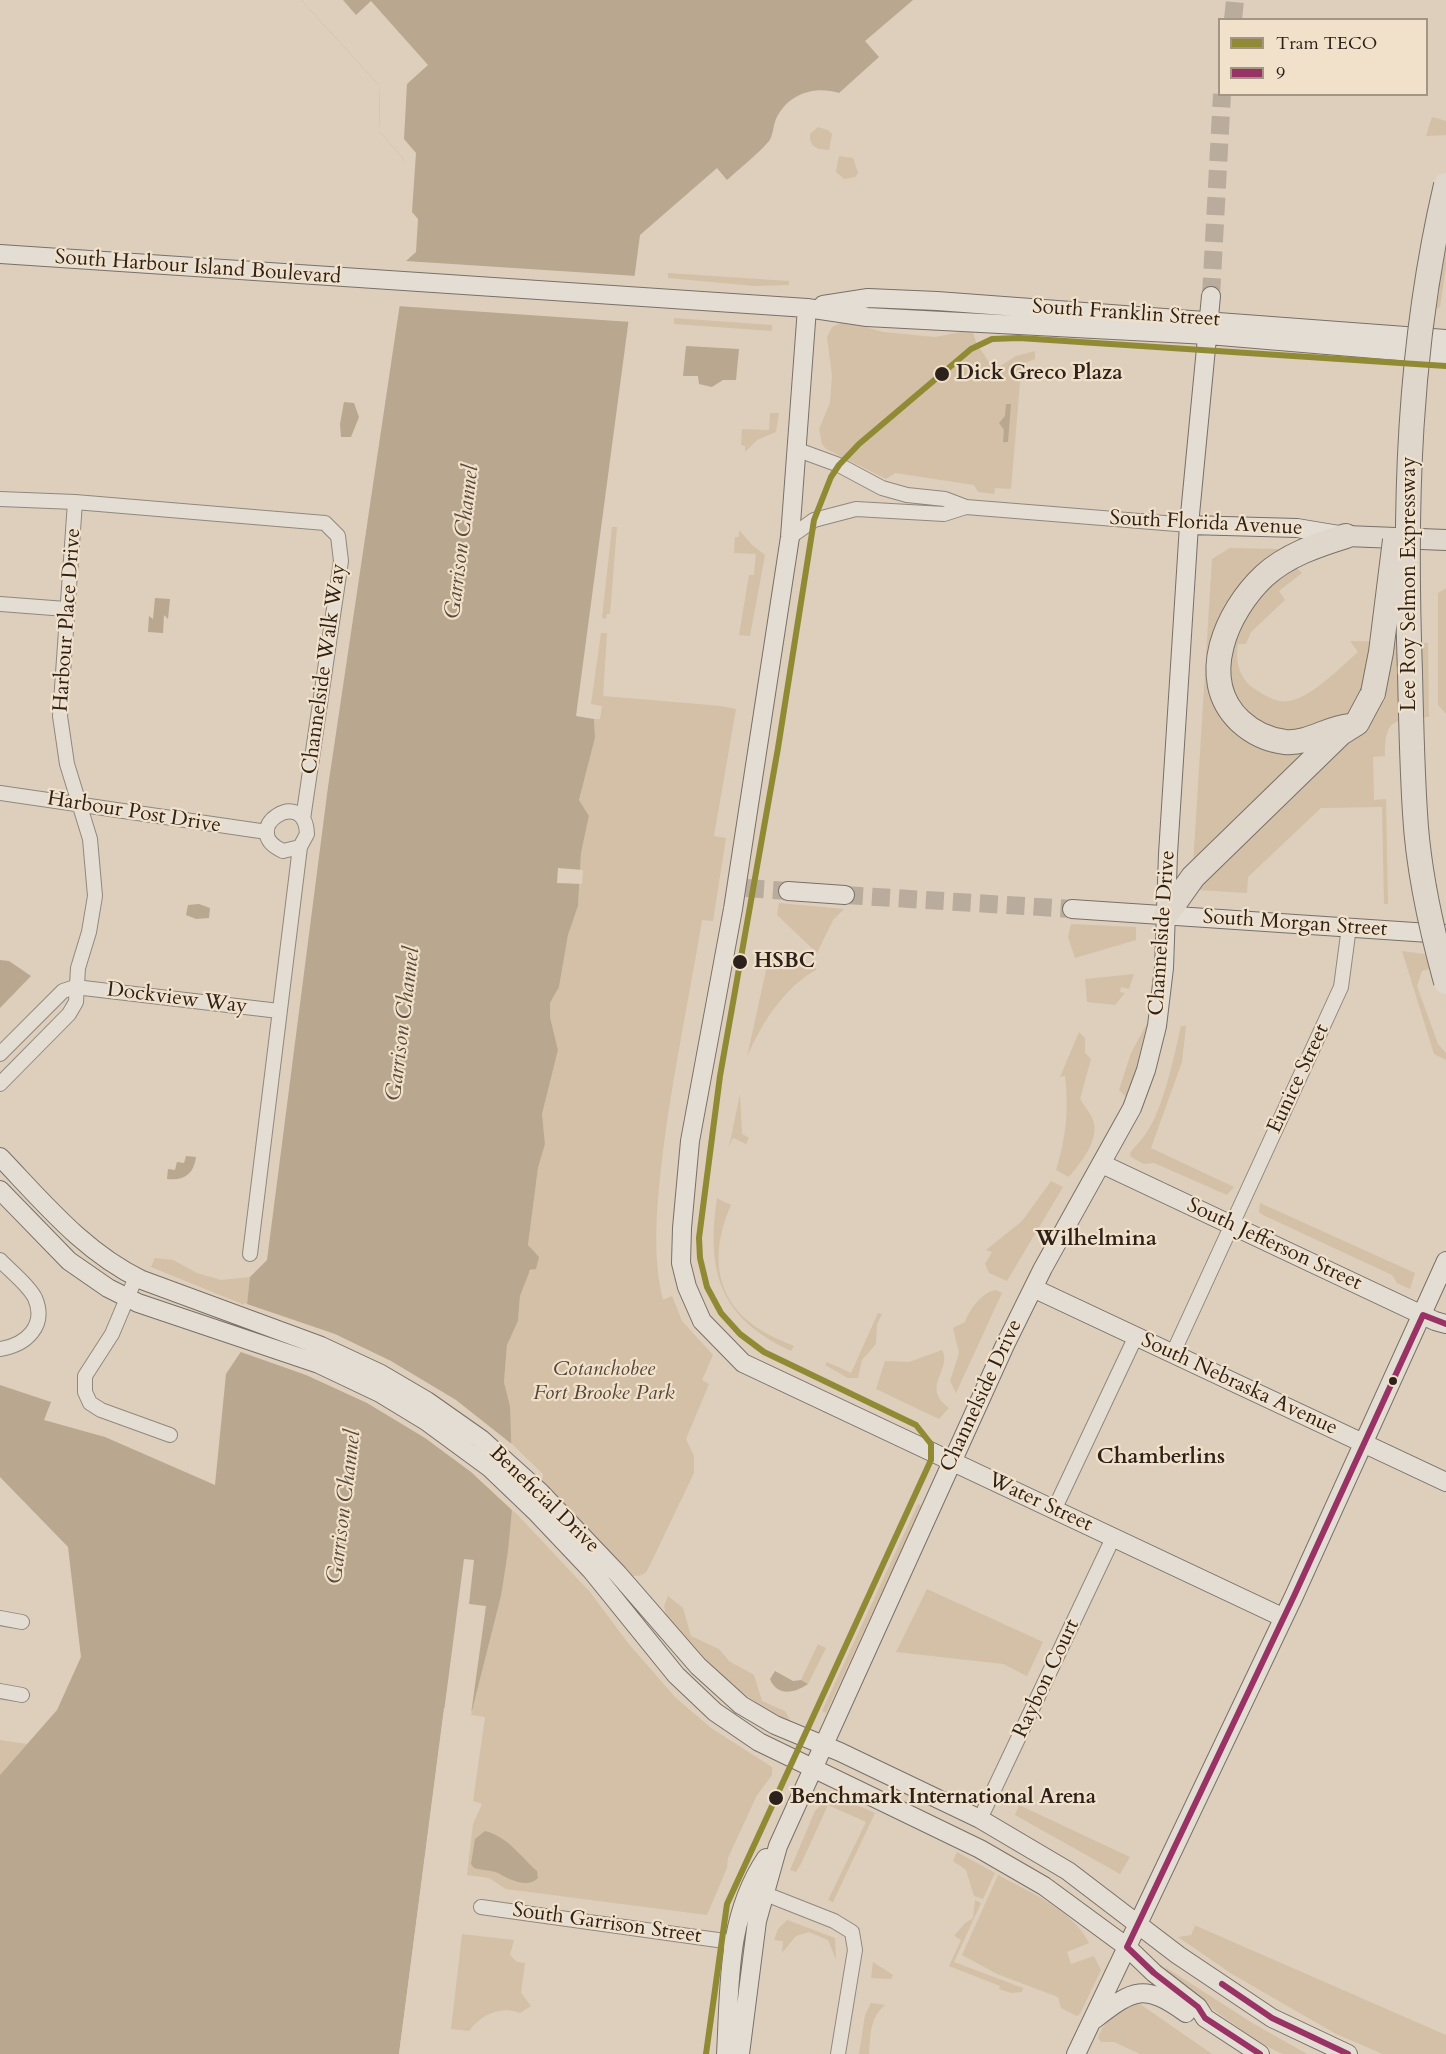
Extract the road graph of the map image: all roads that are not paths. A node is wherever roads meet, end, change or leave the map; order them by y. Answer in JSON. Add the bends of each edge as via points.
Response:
{"nodes":[{"id":1,"x":1446,"y":184,"type":"edge"},
{"id":2,"x":0,"y":255,"type":"edge"},
{"id":3,"x":1211,"y":296,"type":"tunnel mouth"},
{"id":4,"x":677,"y":300,"type":"joint"},
{"id":5,"x":937,"y":301,"type":"junction"},
{"id":6,"x":807,"y":308,"type":"junction"},
{"id":7,"x":936,"y":320,"type":"junction"},
{"id":8,"x":1208,"y":327,"type":"junction"},
{"id":9,"x":1446,"y":327,"type":"edge"},
{"id":10,"x":1438,"y":339,"type":"edge"},
{"id":11,"x":1446,"y":355,"type":"edge"},
{"id":12,"x":798,"y":450,"type":"junction"},
{"id":13,"x":1409,"y":452,"type":"junction"},
{"id":14,"x":0,"y":499,"type":"edge"},
{"id":15,"x":75,"y":501,"type":"junction"},
{"id":16,"x":966,"y":507,"type":"junction"},
{"id":17,"x":1189,"y":525,"type":"junction"},
{"id":18,"x":1346,"y":536,"type":"junction"},
{"id":19,"x":790,"y":537,"type":"junction"},
{"id":20,"x":1446,"y":540,"type":"edge"},
{"id":21,"x":0,"y":604,"type":"edge"},
{"id":22,"x":66,"y":609,"type":"junction"},
{"id":23,"x":1350,"y":726,"type":"junction"},
{"id":24,"x":0,"y":793,"type":"edge"},
{"id":25,"x":81,"y":803,"type":"junction"},
{"id":26,"x":303,"y":819,"type":"junction"},
{"id":27,"x":267,"y":832,"type":"junction"},
{"id":28,"x":300,"y":847,"type":"junction"},
{"id":29,"x":788,"y":891,"type":"tunnel mouth"},
{"id":30,"x":845,"y":895,"type":"tunnel mouth"},
{"id":31,"x":1072,"y":909,"type":"tunnel mouth"},
{"id":32,"x":1166,"y":915,"type":"junction"},
{"id":33,"x":1349,"y":927,"type":"junction"},
{"id":34,"x":1446,"y":934,"type":"edge"},
{"id":35,"x":1446,"y":982,"type":"edge"},
{"id":36,"x":75,"y":987,"type":"junction"},
{"id":37,"x":279,"y":1011,"type":"junction"},
{"id":38,"x":0,"y":1054,"type":"edge"},
{"id":39,"x":0,"y":1084,"type":"edge"},
{"id":40,"x":0,"y":1157,"type":"edge"},
{"id":41,"x":1102,"y":1164,"type":"junction"},
{"id":42,"x":0,"y":1190,"type":"edge"},
{"id":43,"x":1231,"y":1226,"type":"junction"},
{"id":44,"x":250,"y":1254,"type":"dead end"},
{"id":45,"x":0,"y":1260,"type":"edge"},
{"id":46,"x":1446,"y":1261,"type":"edge"},
{"id":47,"x":136,"y":1277,"type":"junction"},
{"id":48,"x":1033,"y":1288,"type":"junction"},
{"id":49,"x":128,"y":1299,"type":"junction"},
{"id":50,"x":1423,"y":1315,"type":"junction"},
{"id":51,"x":225,"y":1321,"type":"junction"},
{"id":52,"x":1446,"y":1324,"type":"edge"},
{"id":53,"x":1136,"y":1336,"type":"junction"},
{"id":54,"x":0,"y":1349,"type":"edge"},
{"id":55,"x":1173,"y":1353,"type":"junction"},
{"id":56,"x":170,"y":1435,"type":"dead end"},
{"id":57,"x":1365,"y":1444,"type":"junction"},
{"id":58,"x":952,"y":1462,"type":"junction"},
{"id":59,"x":1446,"y":1482,"type":"edge"},
{"id":60,"x":1054,"y":1510,"type":"junction"},
{"id":61,"x":1113,"y":1538,"type":"junction"},
{"id":62,"x":1282,"y":1617,"type":"junction"},
{"id":63,"x":0,"y":1618,"type":"edge"},
{"id":64,"x":22,"y":1622,"type":"dead end"},
{"id":65,"x":0,"y":1691,"type":"edge"},
{"id":66,"x":22,"y":1695,"type":"dead end"},
{"id":67,"x":822,"y":1745,"type":"junction"},
{"id":68,"x":812,"y":1768,"type":"junction"},
{"id":69,"x":980,"y":1819,"type":"junction"},
{"id":70,"x":778,"y":1846,"type":"junction"},
{"id":71,"x":763,"y":1893,"type":"junction"},
{"id":72,"x":481,"y":1907,"type":"dead end"},
{"id":73,"x":1138,"y":1923,"type":"junction"},
{"id":74,"x":732,"y":1942,"type":"junction"},
{"id":75,"x":1127,"y":1947,"type":"junction"},
{"id":76,"x":1205,"y":2018,"type":"junction"},
{"id":77,"x":1091,"y":2022,"type":"junction"},
{"id":78,"x":743,"y":2035,"type":"junction"},
{"id":79,"x":726,"y":2054,"type":"edge"},
{"id":80,"x":740,"y":2054,"type":"edge"},
{"id":81,"x":838,"y":2054,"type":"edge"},
{"id":82,"x":1076,"y":2054,"type":"edge"},
{"id":83,"x":1260,"y":2054,"type":"edge"},
{"id":84,"x":1347,"y":2054,"type":"edge"}],
"edges":[{"from":1,"to":13,"type":"highway","name":"Lee Roy Selmon Expressway","bridge":true,"via":[[1417,345]]},
{"from":2,"to":4,"type":"street","name":"South Harbour Island Boulevard"},
{"from":3,"to":8,"type":"street","name":"Channelside Drive"},
{"from":4,"to":6,"type":"street","name":"South Franklin Street"},
{"from":5,"to":6,"type":"street","name":"South Franklin Street","via":[[868,298]]},
{"from":5,"to":7,"type":"street"},
{"from":5,"to":8,"type":"street","name":"South Franklin Street"},
{"from":6,"to":7,"type":"street","name":"South Franklin Street","via":[[867,317]]},
{"from":6,"to":12,"type":"street","name":"Water Street"},
{"from":7,"to":8,"type":"street","name":"South Franklin Street"},
{"from":8,"to":10,"type":"street","name":"South Franklin Street"},
{"from":8,"to":11,"type":"street","name":"South Franklin Street"},
{"from":8,"to":17,"type":"street","name":"Channelside Drive"},
{"from":9,"to":10,"type":"street"},
{"from":12,"to":16,"type":"street","name":"South Florida Avenue","via":[[839,465],[882,488],[945,499]]},
{"from":12,"to":19,"type":"street","name":"Water Street"},
{"from":13,"to":23,"type":"highway","bridge":true,"via":[[1378,676],[1357,723]]},
{"from":13,"to":35,"type":"highway","name":"Lee Roy Selmon Expressway","bridge":true,"via":[[1408,605],[1415,815],[1426,893]]},
{"from":14,"to":15,"type":"street","name":"Harbour Place Drive"},
{"from":15,"to":22,"type":"street","name":"Harbour Place Drive"},
{"from":15,"to":26,"type":"street","name":"Channelside Walk Way","via":[[325,523],[338,536],[341,561]]},
{"from":16,"to":17,"type":"street","name":"South Florida Avenue"},
{"from":16,"to":19,"type":"street","name":"South Florida Avenue","via":[[944,513],[856,509],[814,520]]},
{"from":17,"to":18,"type":"street","name":"South Florida Avenue","via":[[1296,528]]},
{"from":17,"to":32,"type":"street","name":"Channelside Drive"},
{"from":18,"to":20,"type":"main road","name":"South Florida Avenue"},
{"from":18,"to":23,"type":"highway","via":[[1297,554],[1257,584],[1228,627],[1220,651],[1219,673],[1231,711],[1251,730],[1268,739],[1304,741]]},
{"from":19,"to":58,"type":"street","name":"Water Street","via":[[741,887],[690,1141],[681,1263],[702,1321],[743,1363]]},
{"from":21,"to":22,"type":"street"},
{"from":22,"to":25,"type":"street","name":"Harbour Place Drive","via":[[60,716],[68,764]]},
{"from":23,"to":32,"type":"highway","via":[[1204,865]]},
{"from":24,"to":25,"type":"street","name":"Harbour Post Drive"},
{"from":25,"to":27,"type":"street","name":"Harbour Post Drive","via":[[170,820]]},
{"from":25,"to":36,"type":"street","name":"Harbour Place Drive","via":[[90,839],[95,896]]},
{"from":26,"to":27,"type":"street","via":[[285,811],[270,821]]},
{"from":26,"to":28,"type":"street","via":[[307,834]]},
{"from":27,"to":28,"type":"street","via":[[275,847],[292,851]]},
{"from":28,"to":37,"type":"street"},
{"from":29,"to":30,"type":"street"},
{"from":31,"to":32,"type":"street","name":"South Morgan Street"},
{"from":32,"to":33,"type":"street","name":"South Morgan Street"},
{"from":32,"to":41,"type":"street","name":"Channelside Drive","via":[[1163,976],[1153,1044],[1132,1108]]},
{"from":33,"to":34,"type":"street","name":"South Morgan Street"},
{"from":33,"to":43,"type":"street","name":"Eunice Street","via":[[1341,987]]},
{"from":36,"to":37,"type":"street","name":"Dockview Way"},
{"from":36,"to":38,"type":"street","via":[[63,992]]},
{"from":36,"to":39,"type":"street","name":"Harbour Place Drive","via":[[76,1002],[69,1014]]},
{"from":37,"to":44,"type":"street"},
{"from":40,"to":47,"type":"street","via":[[76,1236]]},
{"from":41,"to":43,"type":"street","name":"South Jefferson Street"},
{"from":41,"to":48,"type":"street","name":"Channelside Drive"},
{"from":42,"to":49,"type":"street","via":[[69,1261]]},
{"from":43,"to":50,"type":"street","name":"South Jefferson Street"},
{"from":43,"to":55,"type":"street","name":"Eunice Street"},
{"from":45,"to":54,"type":"street","via":[[34,1297],[38,1315],[36,1329],[26,1341]]},
{"from":46,"to":50,"type":"street"},
{"from":47,"to":49,"type":"street"},
{"from":47,"to":51,"type":"street"},
{"from":48,"to":53,"type":"street","name":"South Nebraska Avenue"},
{"from":48,"to":58,"type":"street","name":"Channelside Drive"},
{"from":49,"to":51,"type":"street"},
{"from":49,"to":56,"type":"street","via":[[112,1334],[85,1376],[85,1392],[101,1410]]},
{"from":50,"to":52,"type":"street","name":"South Jefferson Street"},
{"from":50,"to":57,"type":"street"},
{"from":51,"to":67,"type":"street","name":"Beneficial Drive","via":[[321,1346],[404,1387],[481,1439],[540,1492],[718,1686],[775,1725]]},
{"from":51,"to":68,"type":"street","name":"Beneficial Drive","via":[[404,1407],[484,1463],[591,1570],[696,1695],[747,1734]]},
{"from":53,"to":55,"type":"street","name":"South Nebraska Avenue"},
{"from":53,"to":60,"type":"street"},
{"from":55,"to":57,"type":"street","name":"South Nebraska Avenue"},
{"from":57,"to":59,"type":"street","name":"South Nebraska Avenue"},
{"from":57,"to":62,"type":"street"},
{"from":58,"to":60,"type":"street","name":"Water Street"},
{"from":58,"to":67,"type":"street","name":"Channelside Drive"},
{"from":60,"to":61,"type":"street","name":"Water Street"},
{"from":61,"to":62,"type":"street","name":"Water Street"},
{"from":61,"to":69,"type":"street","name":"Raybon Court"},
{"from":62,"to":73,"type":"street"},
{"from":63,"to":64,"type":"street"},
{"from":65,"to":66,"type":"street"},
{"from":67,"to":68,"type":"street","name":"Channelside Drive"},
{"from":67,"to":69,"type":"street","name":"Beneficial Drive"},
{"from":68,"to":70,"type":"street","name":"Channelside Drive"},
{"from":68,"to":75,"type":"street","name":"Beneficial Drive","via":[[1008,1865],[1079,1910]]},
{"from":69,"to":73,"type":"street","name":"Beneficial Drive","via":[[1068,1871]]},
{"from":70,"to":71,"type":"street","name":"Channelside Drive"},
{"from":70,"to":74,"type":"street","name":"Channelside Drive","via":[[764,1859],[739,1914]]},
{"from":71,"to":78,"type":"street","name":"Channelside Drive"},
{"from":71,"to":81,"type":"street","via":[[852,1932],[855,1951]]},
{"from":72,"to":74,"type":"street","name":"South Garrison Street"},
{"from":73,"to":75,"type":"street"},
{"from":73,"to":84,"type":"street","name":"Beneficial Drive","via":[[1272,2018]]},
{"from":74,"to":78,"type":"street","via":[[738,1948],[743,1968]]},
{"from":74,"to":79,"type":"street","name":"Channelside Drive"},
{"from":75,"to":76,"type":"street","name":"Beneficial Drive","via":[[1198,2007]]},
{"from":75,"to":77,"type":"street"},
{"from":76,"to":77,"type":"street","via":[[1189,2015],[1165,1998],[1140,1992],[1125,1996]]},
{"from":76,"to":83,"type":"street"},
{"from":77,"to":82,"type":"street"},
{"from":78,"to":80,"type":"street","name":"Channelside Drive"}]}
